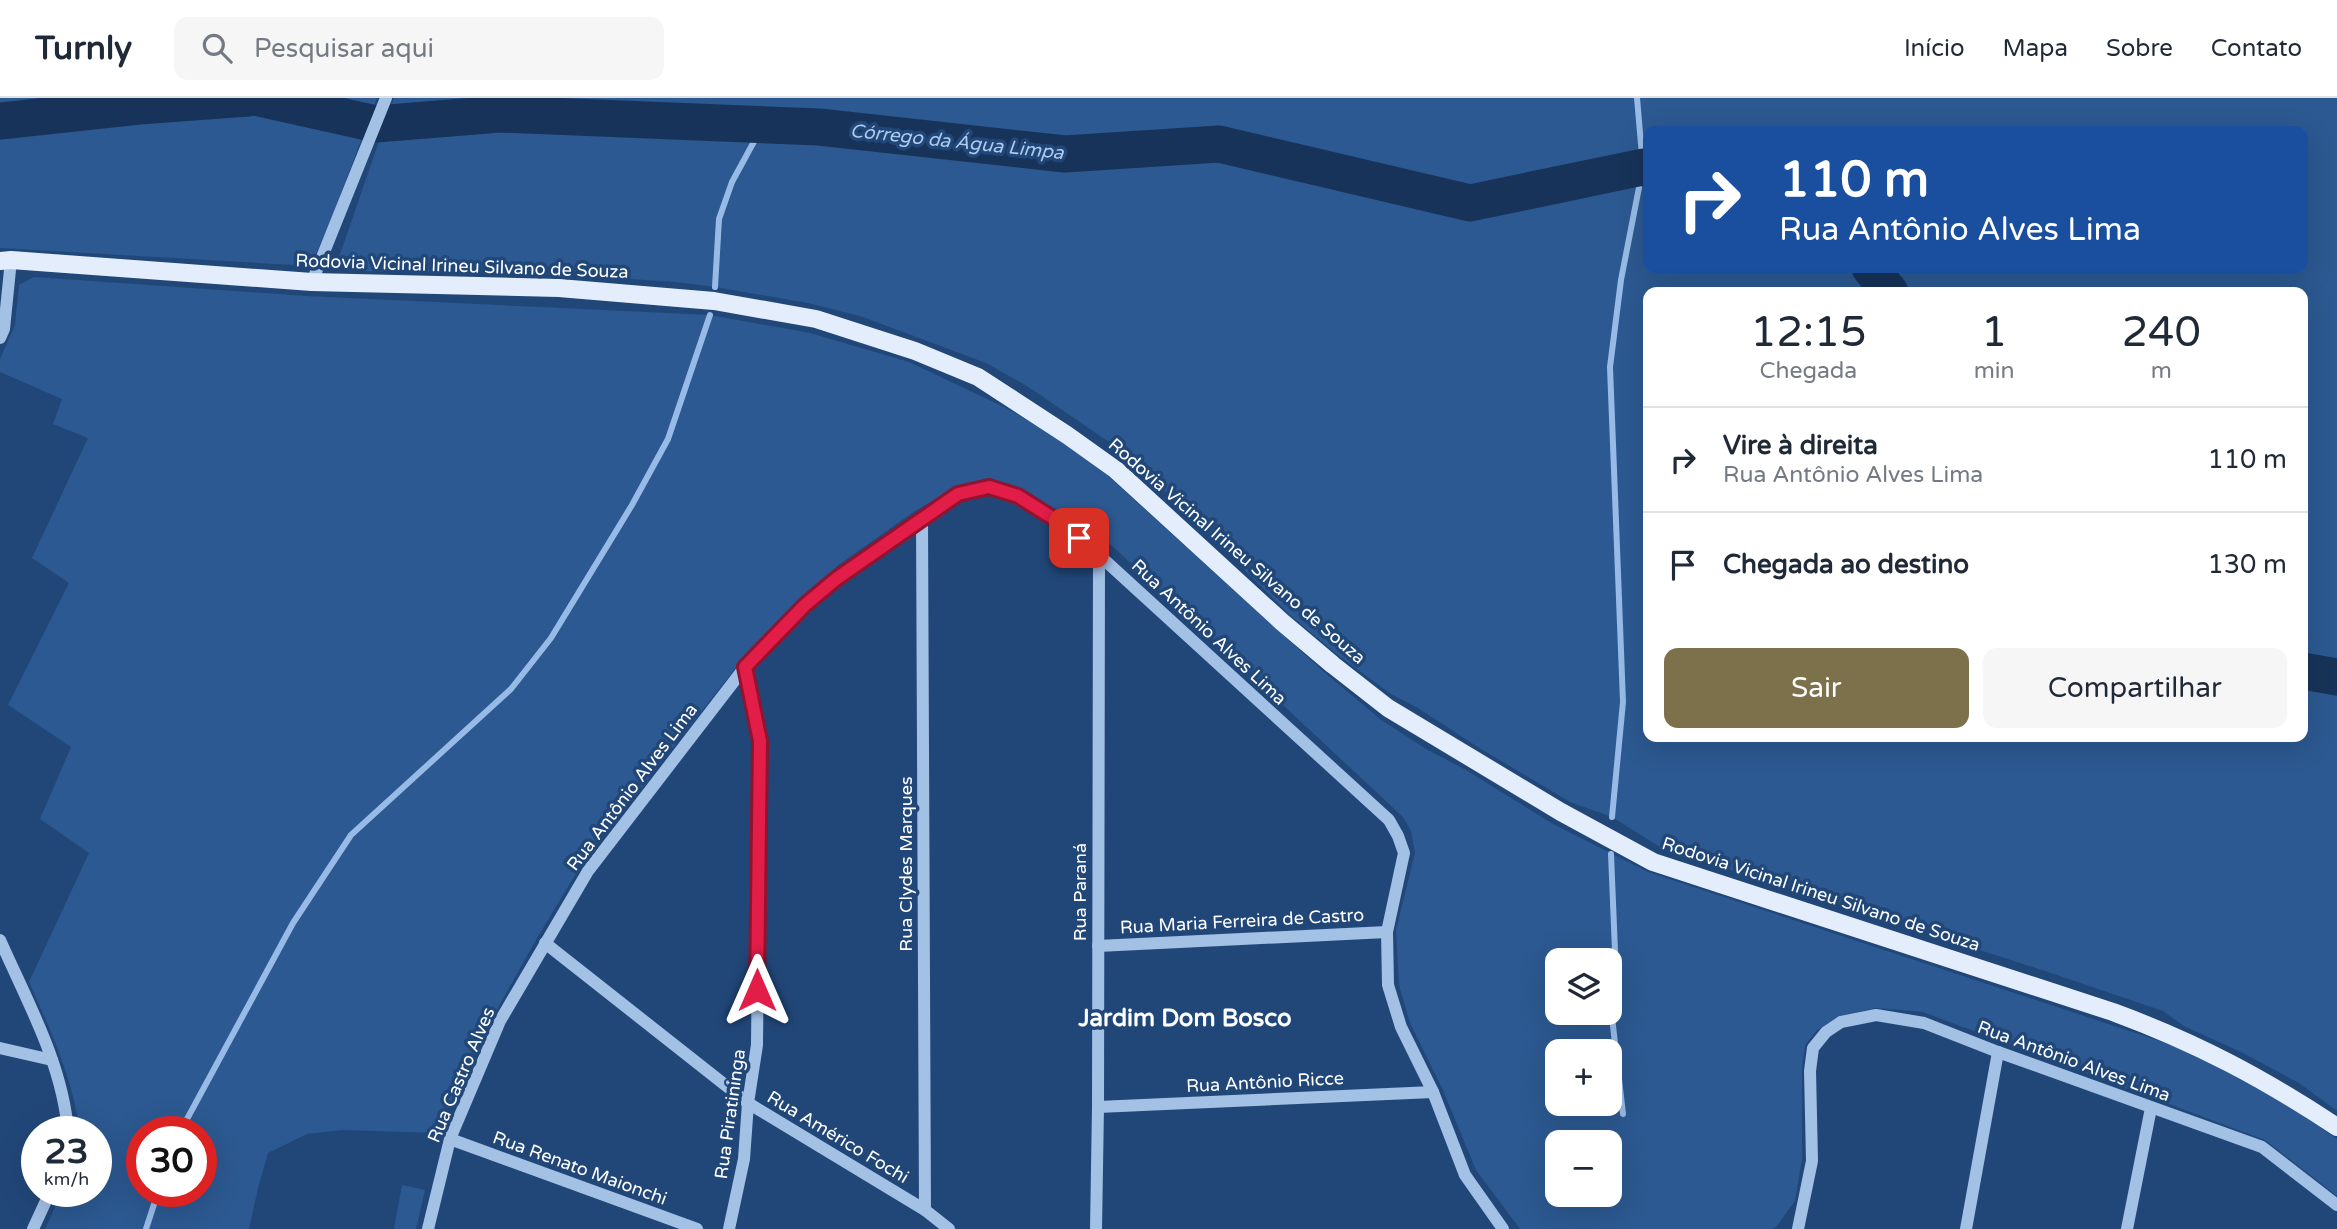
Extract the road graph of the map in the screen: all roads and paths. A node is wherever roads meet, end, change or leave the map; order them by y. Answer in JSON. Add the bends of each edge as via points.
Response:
{"nodes":[{"id":1,"x":386,"y":98,"type":"edge"},
{"id":2,"x":5,"y":260,"type":"edge"},
{"id":3,"x":312,"y":282,"type":"junction"},
{"id":4,"x":1,"y":332,"type":"edge"},
{"id":5,"x":922,"y":518,"type":"junction"},
{"id":6,"x":1099,"y":555,"type":"junction"},
{"id":7,"x":745,"y":667,"type":"junction"},
{"id":8,"x":1387,"y":932,"type":"junction"},
{"id":9,"x":0,"y":940,"type":"edge"},
{"id":10,"x":545,"y":943,"type":"junction"},
{"id":11,"x":1098,"y":946,"type":"junction"},
{"id":12,"x":0,"y":1048,"type":"edge"},
{"id":13,"x":1998,"y":1052,"type":"junction"},
{"id":14,"x":52,"y":1060,"type":"junction"},
{"id":15,"x":1433,"y":1093,"type":"junction"},
{"id":16,"x":748,"y":1103,"type":"junction"},
{"id":17,"x":1098,"y":1107,"type":"junction"},
{"id":18,"x":2151,"y":1108,"type":"junction"},
{"id":19,"x":67,"y":1116,"type":"edge"},
{"id":20,"x":2337,"y":1127,"type":"edge"},
{"id":21,"x":450,"y":1139,"type":"junction"},
{"id":22,"x":2337,"y":1205,"type":"edge"},
{"id":23,"x":43,"y":1207,"type":"edge"},
{"id":24,"x":925,"y":1210,"type":"junction"},
{"id":25,"x":33,"y":1229,"type":"edge"},
{"id":26,"x":428,"y":1229,"type":"edge"},
{"id":27,"x":697,"y":1229,"type":"edge"},
{"id":28,"x":729,"y":1229,"type":"edge"},
{"id":29,"x":949,"y":1229,"type":"edge"},
{"id":30,"x":1096,"y":1229,"type":"edge"},
{"id":31,"x":1503,"y":1229,"type":"edge"},
{"id":32,"x":1798,"y":1229,"type":"edge"},
{"id":33,"x":1966,"y":1229,"type":"edge"},
{"id":34,"x":2127,"y":1229,"type":"edge"}],
"edges":[{"from":1,"to":3,"type":"street"},
{"from":2,"to":3,"type":"main road","name":"Rodovia Vicinal Irineu Silvano de Souza"},
{"from":2,"to":4,"type":"street"},
{"from":3,"to":20,"type":"main road","name":"Rodovia Vicinal Irineu Silvano de Souza","via":[[559,288],[714,301],[816,319],[978,377],[1116,470],[1282,622],[1388,708],[1560,812],[1653,862],[2176,1036],[2233,1063]]},
{"from":5,"to":6,"type":"street","name":"Rua Antônio Alves Lima","via":[[958,494],[989,487],[1018,496]]},
{"from":5,"to":7,"type":"street","name":"Rua Antônio Alves Lima","via":[[805,605]]},
{"from":5,"to":24,"type":"street","name":"Rua Clydes Marques"},
{"from":6,"to":8,"type":"street","name":"Rua Antônio Alves Lima","via":[[1389,820],[1404,853]]},
{"from":6,"to":11,"type":"street","name":"Rua Paraná"},
{"from":7,"to":10,"type":"street","name":"Rua Antônio Alves Lima","via":[[588,871]]},
{"from":7,"to":16,"type":"street","name":"Rua Piratininga","via":[[760,741],[757,1045]]},
{"from":8,"to":11,"type":"street","name":"Rua Maria Ferreira de Castro"},
{"from":8,"to":15,"type":"street","name":"Rua Antônio Alves Lima","via":[[1388,985],[1401,1027]]},
{"from":9,"to":14,"type":"street"},
{"from":10,"to":16,"type":"street","name":"Rua Américo Fochi"},
{"from":10,"to":21,"type":"street","name":"Rua Castro Alves","via":[[500,1021]]},
{"from":11,"to":17,"type":"street","name":"Rua Paraná"},
{"from":12,"to":14,"type":"street"},
{"from":13,"to":18,"type":"street","name":"Rua Antônio Alves Lima"},
{"from":13,"to":32,"type":"street","name":"Rua Antônio Alves Lima","via":[[1924,1023],[1876,1015],[1841,1022],[1826,1032],[1813,1048],[1812,1161]]},
{"from":13,"to":33,"type":"street"},
{"from":14,"to":19,"type":"street"},
{"from":15,"to":17,"type":"street","name":"Rua Antônio Ricce"},
{"from":15,"to":31,"type":"street","name":"Rua Antônio Alves Lima","via":[[1465,1175]]},
{"from":16,"to":24,"type":"street","name":"Rua Américo Fochi"},
{"from":16,"to":28,"type":"street","name":"Rua Piratininga","via":[[744,1159]]},
{"from":17,"to":30,"type":"street","name":"Rua Paraná"},
{"from":18,"to":22,"type":"street","name":"Rua Antônio Alves Lima","via":[[2262,1147]]},
{"from":18,"to":34,"type":"street"},
{"from":21,"to":26,"type":"street","name":"Rua Castro Alves"},
{"from":21,"to":27,"type":"street","name":"Rua Renato Maionchi"},
{"from":23,"to":25,"type":"street"},
{"from":24,"to":29,"type":"street","name":"Rua Américo Fochi"}]}
